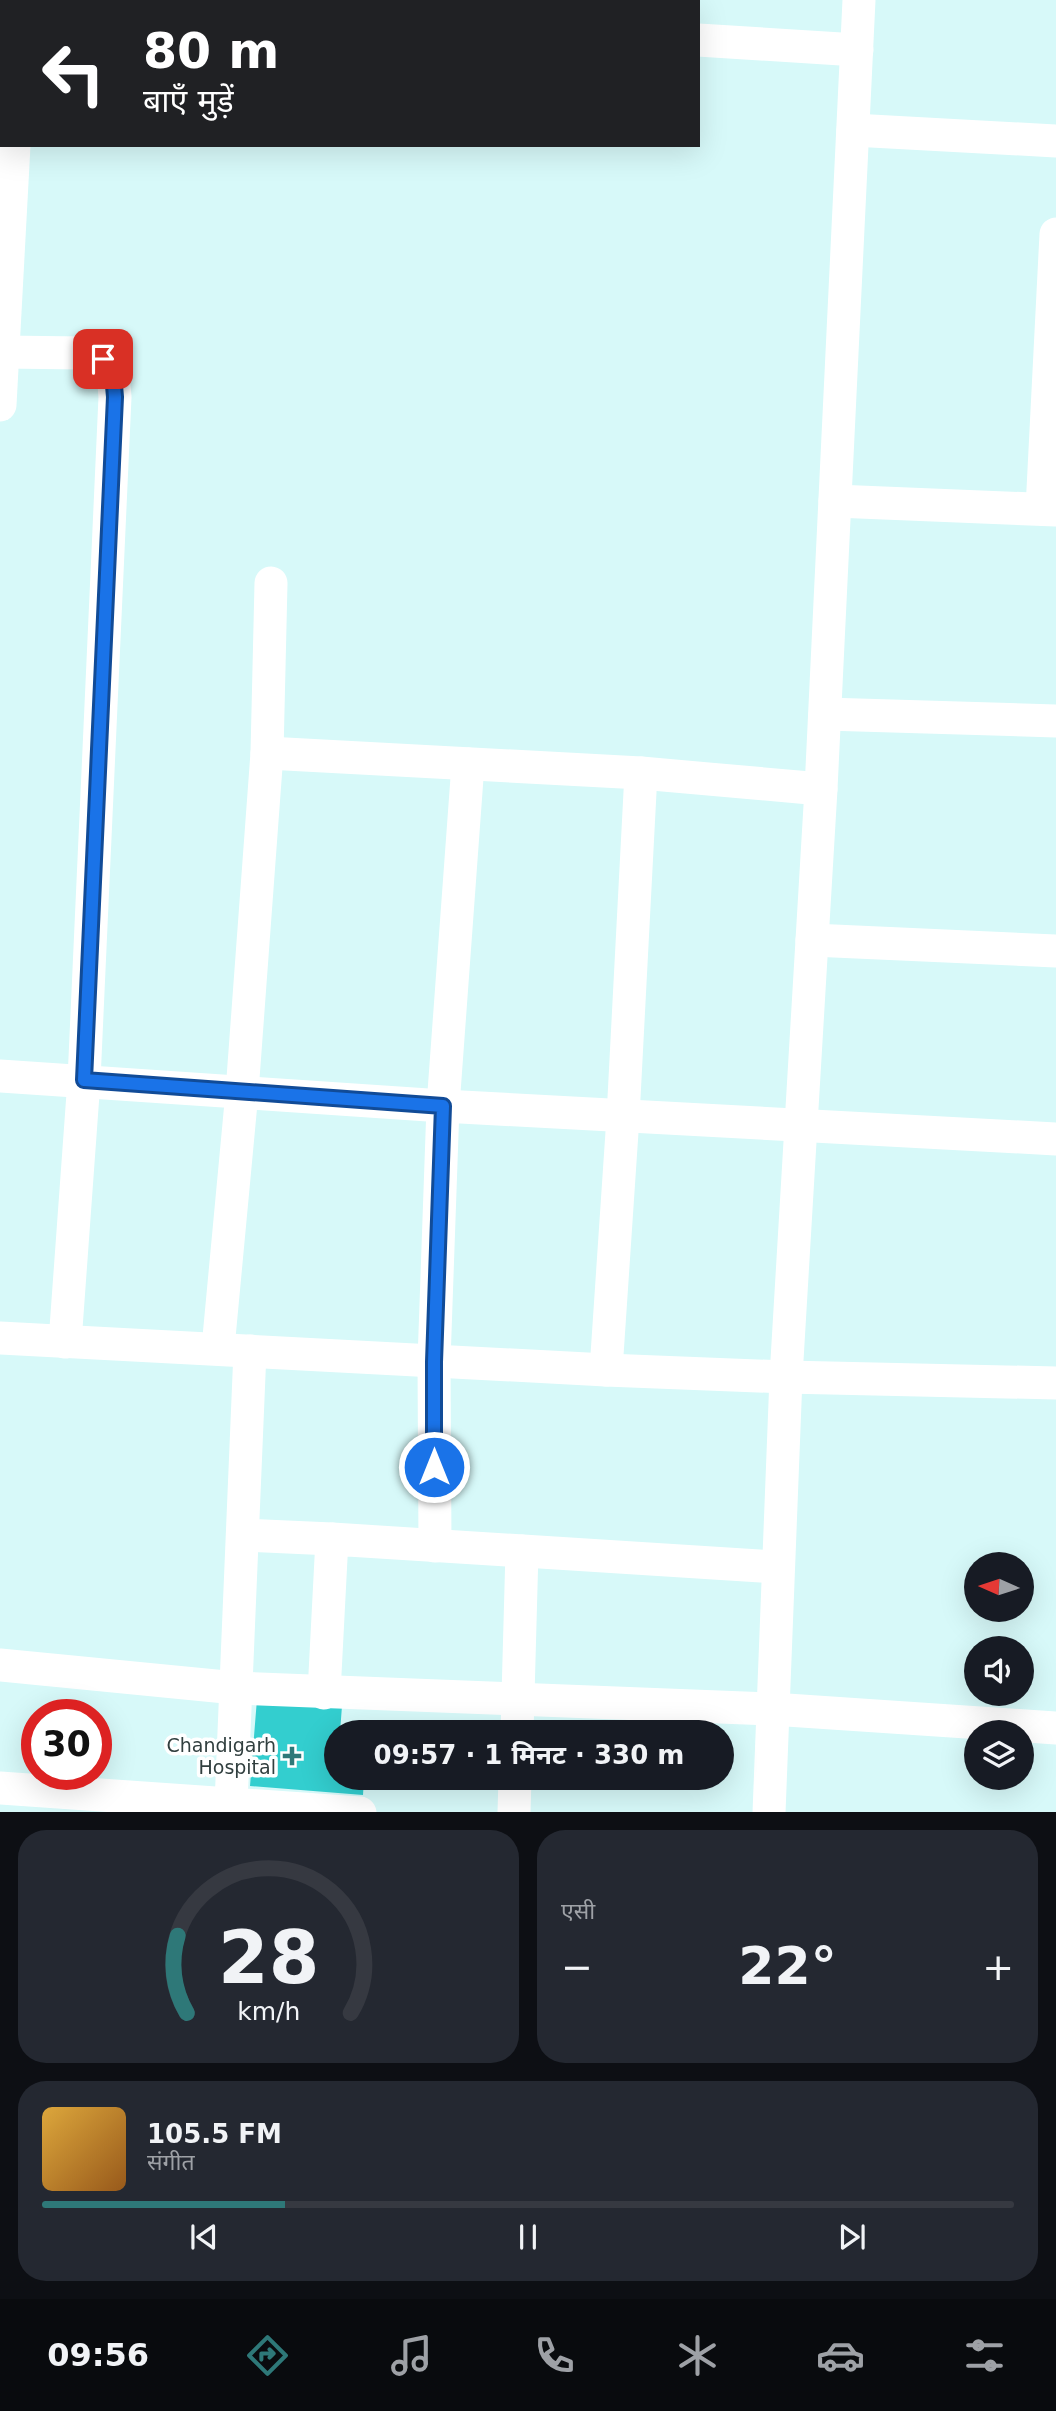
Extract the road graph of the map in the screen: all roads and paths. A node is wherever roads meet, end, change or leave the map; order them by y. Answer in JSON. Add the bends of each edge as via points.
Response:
{"nodes":[{"id":1,"x":859,"y":0,"type":"edge"},
{"id":2,"x":700,"y":40,"type":"edge"},
{"id":3,"x":857,"y":50,"type":"junction"},
{"id":4,"x":853,"y":130,"type":"junction"},
{"id":5,"x":1056,"y":141,"type":"edge"},
{"id":6,"x":15,"y":147,"type":"edge"},
{"id":7,"x":1056,"y":234,"type":"edge"},
{"id":8,"x":3,"y":352,"type":"junction"},
{"id":9,"x":0,"y":405,"type":"edge"},
{"id":10,"x":835,"y":501,"type":"junction"},
{"id":11,"x":1049,"y":510,"type":"edge"},
{"id":12,"x":271,"y":583,"type":"dead end"},
{"id":13,"x":825,"y":714,"type":"junction"},
{"id":14,"x":1056,"y":721,"type":"edge"},
{"id":15,"x":267,"y":753,"type":"junction"},
{"id":16,"x":468,"y":764,"type":"junction"},
{"id":17,"x":641,"y":774,"type":"junction"},
{"id":18,"x":821,"y":789,"type":"junction"},
{"id":19,"x":812,"y":940,"type":"junction"},
{"id":20,"x":1056,"y":951,"type":"edge"},
{"id":21,"x":0,"y":1076,"type":"edge"},
{"id":22,"x":84,"y":1080,"type":"junction"},
{"id":23,"x":242,"y":1092,"type":"junction"},
{"id":24,"x":443,"y":1106,"type":"junction"},
{"id":25,"x":623,"y":1117,"type":"junction"},
{"id":26,"x":802,"y":1126,"type":"junction"},
{"id":27,"x":1056,"y":1139,"type":"edge"},
{"id":28,"x":0,"y":1338,"type":"edge"},
{"id":29,"x":65,"y":1342,"type":"junction"},
{"id":30,"x":234,"y":1349,"type":"junction"},
{"id":31,"x":434,"y":1362,"type":"junction"},
{"id":32,"x":606,"y":1370,"type":"junction"},
{"id":33,"x":786,"y":1377,"type":"junction"},
{"id":34,"x":1056,"y":1383,"type":"edge"},
{"id":35,"x":243,"y":1535,"type":"junction"},
{"id":36,"x":332,"y":1539,"type":"junction"},
{"id":37,"x":435,"y":1546,"type":"junction"},
{"id":38,"x":522,"y":1550,"type":"junction"},
{"id":39,"x":777,"y":1567,"type":"junction"},
{"id":40,"x":0,"y":1665,"type":"edge"},
{"id":41,"x":236,"y":1688,"type":"junction"},
{"id":42,"x":324,"y":1693,"type":"junction"},
{"id":43,"x":518,"y":1700,"type":"junction"},
{"id":44,"x":772,"y":1709,"type":"junction"},
{"id":45,"x":517,"y":1720,"type":"edge"},
{"id":46,"x":1056,"y":1728,"type":"edge"},
{"id":47,"x":0,"y":1788,"type":"edge"},
{"id":48,"x":515,"y":1790,"type":"edge"},
{"id":49,"x":231,"y":1804,"type":"junction"},
{"id":50,"x":360,"y":1812,"type":"edge"},
{"id":51,"x":514,"y":1812,"type":"edge"},
{"id":52,"x":769,"y":1812,"type":"edge"}],
"edges":[{"from":1,"to":3,"type":"street"},
{"from":2,"to":3,"type":"street"},
{"from":3,"to":4,"type":"street"},
{"from":4,"to":5,"type":"street"},
{"from":4,"to":10,"type":"street"},
{"from":6,"to":8,"type":"street"},
{"from":7,"to":11,"type":"street"},
{"from":8,"to":9,"type":"street"},
{"from":8,"to":22,"type":"street","via":[[83,353],[103,359],[113,374]]},
{"from":10,"to":11,"type":"street"},
{"from":10,"to":13,"type":"street"},
{"from":12,"to":15,"type":"street"},
{"from":13,"to":14,"type":"street"},
{"from":13,"to":18,"type":"street"},
{"from":15,"to":16,"type":"street"},
{"from":15,"to":23,"type":"street"},
{"from":16,"to":17,"type":"street"},
{"from":16,"to":24,"type":"street"},
{"from":17,"to":18,"type":"street"},
{"from":17,"to":25,"type":"street"},
{"from":18,"to":19,"type":"street"},
{"from":19,"to":20,"type":"street"},
{"from":19,"to":26,"type":"street"},
{"from":21,"to":22,"type":"street"},
{"from":22,"to":23,"type":"street"},
{"from":22,"to":29,"type":"street"},
{"from":23,"to":24,"type":"street"},
{"from":23,"to":30,"type":"street"},
{"from":24,"to":25,"type":"street"},
{"from":24,"to":31,"type":"street"},
{"from":25,"to":26,"type":"street"},
{"from":25,"to":32,"type":"street"},
{"from":26,"to":27,"type":"street"},
{"from":26,"to":33,"type":"street"},
{"from":28,"to":29,"type":"street"},
{"from":29,"to":30,"type":"street"},
{"from":30,"to":31,"type":"street"},
{"from":30,"to":35,"type":"street"},
{"from":31,"to":32,"type":"street"},
{"from":31,"to":37,"type":"street"},
{"from":32,"to":33,"type":"street"},
{"from":33,"to":34,"type":"street"},
{"from":33,"to":39,"type":"street"},
{"from":35,"to":36,"type":"street"},
{"from":35,"to":41,"type":"street"},
{"from":36,"to":37,"type":"street"},
{"from":36,"to":42,"type":"street"},
{"from":37,"to":38,"type":"street"},
{"from":38,"to":39,"type":"street"},
{"from":38,"to":43,"type":"street"},
{"from":39,"to":44,"type":"street"},
{"from":40,"to":41,"type":"street"},
{"from":41,"to":42,"type":"street"},
{"from":41,"to":49,"type":"street"},
{"from":42,"to":43,"type":"street"},
{"from":43,"to":44,"type":"street"},
{"from":43,"to":45,"type":"street"},
{"from":44,"to":46,"type":"street"},
{"from":44,"to":52,"type":"street"},
{"from":47,"to":49,"type":"street"},
{"from":48,"to":51,"type":"street"},
{"from":49,"to":50,"type":"street"}]}
